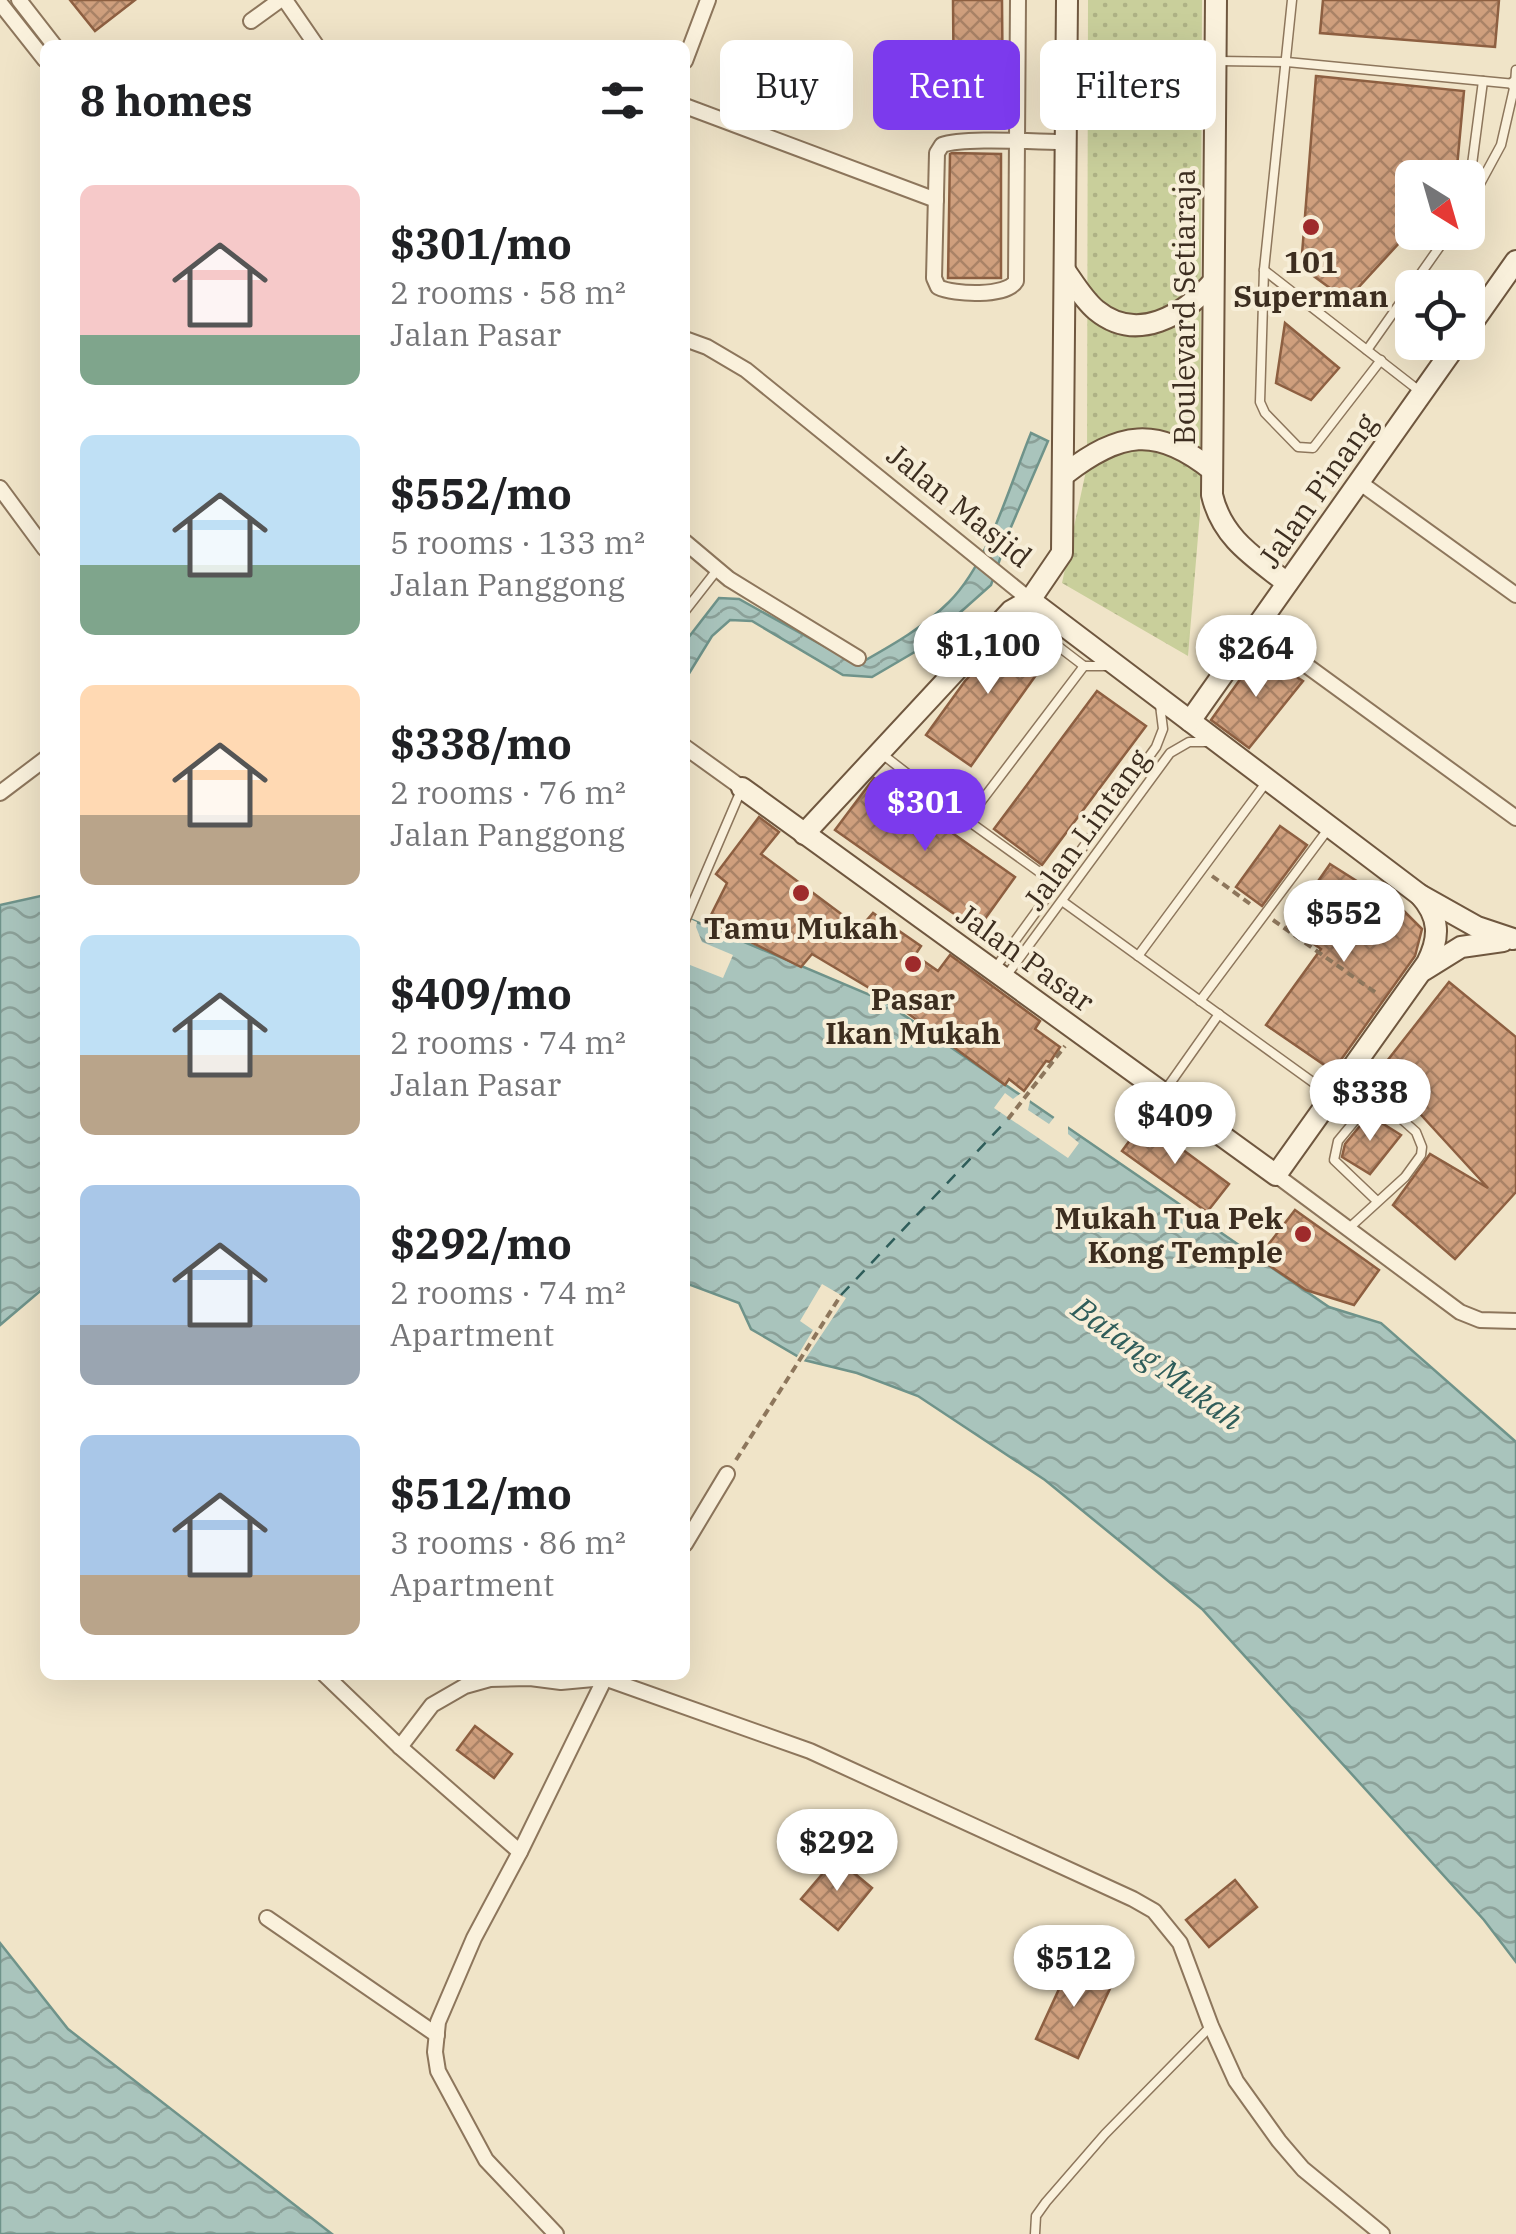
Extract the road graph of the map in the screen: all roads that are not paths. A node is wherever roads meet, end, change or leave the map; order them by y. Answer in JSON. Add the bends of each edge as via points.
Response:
{"nodes":[{"id":1,"x":19,"y":0,"type":"edge"},
{"id":2,"x":283,"y":0,"type":"edge"},
{"id":3,"x":708,"y":0,"type":"edge"},
{"id":4,"x":1018,"y":0,"type":"edge"},
{"id":5,"x":1067,"y":0,"type":"edge"},
{"id":6,"x":1216,"y":0,"type":"edge"},
{"id":7,"x":1292,"y":0,"type":"edge"},
{"id":8,"x":0,"y":3,"type":"edge"},
{"id":9,"x":251,"y":21,"type":"dead end"},
{"id":10,"x":50,"y":40,"type":"edge"},
{"id":11,"x":312,"y":40,"type":"edge"},
{"id":12,"x":1215,"y":40,"type":"edge"},
{"id":13,"x":690,"y":48,"type":"edge"},
{"id":14,"x":40,"y":54,"type":"edge"},
{"id":15,"x":1216,"y":61,"type":"edge"},
{"id":16,"x":1288,"y":62,"type":"junction"},
{"id":17,"x":1516,"y":70,"type":"edge"},
{"id":18,"x":1483,"y":81,"type":"junction"},
{"id":19,"x":1515,"y":84,"type":"edge"},
{"id":20,"x":690,"y":108,"type":"edge"},
{"id":21,"x":1214,"y":130,"type":"edge"},
{"id":22,"x":1019,"y":142,"type":"junction"},
{"id":23,"x":1066,"y":142,"type":"junction"},
{"id":24,"x":1473,"y":160,"type":"edge"},
{"id":25,"x":1485,"y":175,"type":"edge"},
{"id":26,"x":936,"y":200,"type":"junction"},
{"id":27,"x":1437,"y":250,"type":"edge"},
{"id":28,"x":1516,"y":262,"type":"edge"},
{"id":29,"x":1264,"y":270,"type":"junction"},
{"id":30,"x":1066,"y":272,"type":"junction"},
{"id":31,"x":1213,"y":282,"type":"junction"},
{"id":32,"x":1485,"y":305,"type":"edge"},
{"id":33,"x":690,"y":341,"type":"edge"},
{"id":34,"x":1367,"y":350,"type":"junction"},
{"id":35,"x":1381,"y":360,"type":"junction"},
{"id":36,"x":1446,"y":360,"type":"edge"},
{"id":37,"x":1422,"y":394,"type":"junction"},
{"id":38,"x":1212,"y":470,"type":"junction"},
{"id":39,"x":1065,"y":474,"type":"junction"},
{"id":40,"x":1359,"y":482,"type":"junction"},
{"id":41,"x":0,"y":488,"type":"edge"},
{"id":42,"x":40,"y":542,"type":"edge"},
{"id":43,"x":690,"y":546,"type":"edge"},
{"id":44,"x":717,"y":570,"type":"junction"},
{"id":45,"x":1288,"y":583,"type":"junction"},
{"id":46,"x":1516,"y":595,"type":"edge"},
{"id":47,"x":690,"y":605,"type":"edge"},
{"id":48,"x":1020,"y":605,"type":"junction"},
{"id":49,"x":1256,"y":628,"type":"junction"},
{"id":50,"x":858,"y":658,"type":"dead end"},
{"id":51,"x":1084,"y":666,"type":"junction"},
{"id":52,"x":1120,"y":668,"type":"junction"},
{"id":53,"x":1156,"y":696,"type":"junction"},
{"id":54,"x":1190,"y":721,"type":"junction"},
{"id":55,"x":1223,"y":746,"type":"junction"},
{"id":56,"x":690,"y":751,"type":"edge"},
{"id":57,"x":882,"y":754,"type":"junction"},
{"id":58,"x":40,"y":763,"type":"edge"},
{"id":59,"x":1268,"y":780,"type":"junction"},
{"id":60,"x":742,"y":788,"type":"junction"},
{"id":61,"x":0,"y":794,"type":"edge"},
{"id":62,"x":1516,"y":818,"type":"edge"},
{"id":63,"x":968,"y":820,"type":"junction"},
{"id":64,"x":1330,"y":827,"type":"junction"},
{"id":65,"x":804,"y":834,"type":"junction"},
{"id":66,"x":1056,"y":884,"type":"junction"},
{"id":67,"x":1420,"y":896,"type":"junction"},
{"id":68,"x":1062,"y":901,"type":"junction"},
{"id":69,"x":690,"y":909,"type":"edge"},
{"id":70,"x":1514,"y":939,"type":"edge"},
{"id":71,"x":1138,"y":956,"type":"junction"},
{"id":72,"x":999,"y":974,"type":"junction"},
{"id":73,"x":1419,"y":974,"type":"junction"},
{"id":74,"x":1200,"y":1001,"type":"junction"},
{"id":75,"x":1219,"y":1014,"type":"junction"},
{"id":76,"x":1164,"y":1092,"type":"junction"},
{"id":77,"x":1332,"y":1096,"type":"junction"},
{"id":78,"x":1362,"y":1112,"type":"junction"},
{"id":79,"x":1276,"y":1174,"type":"junction"},
{"id":80,"x":1377,"y":1201,"type":"junction"},
{"id":81,"x":1348,"y":1229,"type":"junction"},
{"id":82,"x":1516,"y":1321,"type":"edge"},
{"id":83,"x":727,"y":1474,"type":"road end"},
{"id":84,"x":690,"y":1536,"type":"edge"},
{"id":85,"x":330,"y":1680,"type":"edge"},
{"id":86,"x":486,"y":1680,"type":"edge"},
{"id":87,"x":546,"y":1680,"type":"edge"},
{"id":88,"x":579,"y":1680,"type":"edge"},
{"id":89,"x":604,"y":1680,"type":"edge"},
{"id":90,"x":613,"y":1680,"type":"edge"},
{"id":91,"x":400,"y":1746,"type":"junction"},
{"id":92,"x":520,"y":1852,"type":"junction"},
{"id":93,"x":267,"y":1918,"type":"dead end"},
{"id":94,"x":1210,"y":2026,"type":"junction"},
{"id":95,"x":436,"y":2035,"type":"junction"},
{"id":96,"x":556,"y":2234,"type":"edge"},
{"id":97,"x":1036,"y":2234,"type":"edge"},
{"id":98,"x":1382,"y":2234,"type":"edge"}],
"edges":[{"from":1,"to":10,"type":"street"},
{"from":2,"to":9,"type":"street"},
{"from":2,"to":11,"type":"street"},
{"from":3,"to":13,"type":"street"},
{"from":4,"to":22,"type":"street"},
{"from":5,"to":23,"type":"street"},
{"from":6,"to":12,"type":"street","name":"Boulevard Setiaraja"},
{"from":7,"to":16,"type":"lane"},
{"from":8,"to":14,"type":"street"},
{"from":15,"to":16,"type":"lane"},
{"from":16,"to":18,"type":"lane"},
{"from":16,"to":29,"type":"lane"},
{"from":17,"to":19,"type":"lane"},
{"from":18,"to":19,"type":"lane"},
{"from":18,"to":24,"type":"lane"},
{"from":19,"to":25,"type":"lane","via":[[1501,145]]},
{"from":20,"to":26,"type":"street"},
{"from":21,"to":31,"type":"street","name":"Boulevard Setiaraja"},
{"from":22,"to":23,"type":"street"},
{"from":22,"to":26,"type":"street","via":[[942,145]]},
{"from":22,"to":26,"type":"street","via":[[1012,288],[938,287]]},
{"from":23,"to":30,"type":"street"},
{"from":27,"to":34,"type":"lane"},
{"from":28,"to":32,"type":"street"},
{"from":29,"to":34,"type":"lane"},
{"from":29,"to":35,"type":"lane","via":[[1260,402],[1298,447],[1317,446]]},
{"from":30,"to":31,"type":"street","via":[[1096,310],[1128,324],[1166,321]]},
{"from":30,"to":39,"type":"street"},
{"from":31,"to":38,"type":"street","name":"Boulevard Setiaraja"},
{"from":33,"to":48,"type":"street","name":"Jalan Masjid","via":[[746,370],[1010,585]]},
{"from":34,"to":35,"type":"lane"},
{"from":35,"to":37,"type":"lane"},
{"from":36,"to":37,"type":"street","name":"Jalan Pinang"},
{"from":37,"to":40,"type":"street","name":"Jalan Pinang"},
{"from":38,"to":39,"type":"street","via":[[1179,447],[1149,438],[1115,443]]},
{"from":38,"to":45,"type":"street","name":"Boulevard Setiaraja","via":[[1223,527]]},
{"from":39,"to":48,"type":"street","via":[[1062,553]]},
{"from":40,"to":45,"type":"street","name":"Jalan Pinang"},
{"from":40,"to":46,"type":"street"},
{"from":41,"to":42,"type":"street"},
{"from":43,"to":44,"type":"street"},
{"from":44,"to":47,"type":"lane"},
{"from":44,"to":50,"type":"street"},
{"from":45,"to":49,"type":"street","name":"Jalan Pinang"},
{"from":48,"to":51,"type":"lane"},
{"from":48,"to":52,"type":"street"},
{"from":48,"to":57,"type":"street","name":"Jalan Masjid"},
{"from":49,"to":54,"type":"street","name":"Jalan Pinang"},
{"from":49,"to":62,"type":"street"},
{"from":51,"to":52,"type":"lane"},
{"from":51,"to":63,"type":"lane"},
{"from":52,"to":53,"type":"street"},
{"from":53,"to":54,"type":"street"},
{"from":53,"to":66,"type":"lane","name":"Jalan Lintang","via":[[1163,719],[1156,747]]},
{"from":54,"to":55,"type":"street"},
{"from":55,"to":59,"type":"street"},
{"from":55,"to":68,"type":"lane","name":"Jalan Lintang","via":[[1190,742],[1170,753]]},
{"from":56,"to":60,"type":"street"},
{"from":57,"to":63,"type":"lane"},
{"from":57,"to":65,"type":"street","name":"Jalan Masjid"},
{"from":58,"to":61,"type":"street"},
{"from":59,"to":64,"type":"street"},
{"from":59,"to":71,"type":"lane"},
{"from":60,"to":65,"type":"street","name":"Jalan Pasar"},
{"from":60,"to":69,"type":"lane"},
{"from":63,"to":66,"type":"lane"},
{"from":64,"to":67,"type":"street"},
{"from":64,"to":74,"type":"lane"},
{"from":65,"to":72,"type":"street","name":"Jalan Pasar"},
{"from":66,"to":72,"type":"lane","name":"Jalan Lintang"},
{"from":67,"to":70,"type":"street"},
{"from":67,"to":73,"type":"street","via":[[1437,930]]},
{"from":68,"to":71,"type":"lane"},
{"from":68,"to":72,"type":"lane","name":"Jalan Lintang"},
{"from":70,"to":73,"type":"street","via":[[1460,947]]},
{"from":71,"to":74,"type":"lane"},
{"from":72,"to":76,"type":"street","name":"Jalan Pasar"},
{"from":73,"to":77,"type":"street"},
{"from":74,"to":75,"type":"lane"},
{"from":75,"to":76,"type":"lane"},
{"from":75,"to":77,"type":"lane"},
{"from":76,"to":79,"type":"street","name":"Jalan Pasar"},
{"from":77,"to":78,"type":"lane"},
{"from":77,"to":79,"type":"street"},
{"from":78,"to":80,"type":"lane","via":[[1338,1141],[1334,1160]]},
{"from":78,"to":80,"type":"lane","via":[[1378,1098],[1421,1143],[1413,1167]]},
{"from":79,"to":81,"type":"street"},
{"from":80,"to":81,"type":"lane"},
{"from":81,"to":82,"type":"street","via":[[1460,1312]]},
{"from":83,"to":84,"type":"street"},
{"from":85,"to":91,"type":"street"},
{"from":86,"to":91,"type":"street","via":[[432,1705]]},
{"from":87,"to":88,"type":"street"},
{"from":89,"to":92,"type":"street"},
{"from":90,"to":94,"type":"street","via":[[810,1752],[1134,1899],[1154,1911],[1180,1943]]},
{"from":91,"to":92,"type":"street"},
{"from":92,"to":95,"type":"street","via":[[474,1938]]},
{"from":93,"to":95,"type":"street"},
{"from":94,"to":97,"type":"lane","via":[[1046,2202],[1036,2216]]},
{"from":94,"to":98,"type":"street","via":[[1236,2081],[1278,2141]]},
{"from":95,"to":96,"type":"street","via":[[438,2070],[474,2142]]}]}
